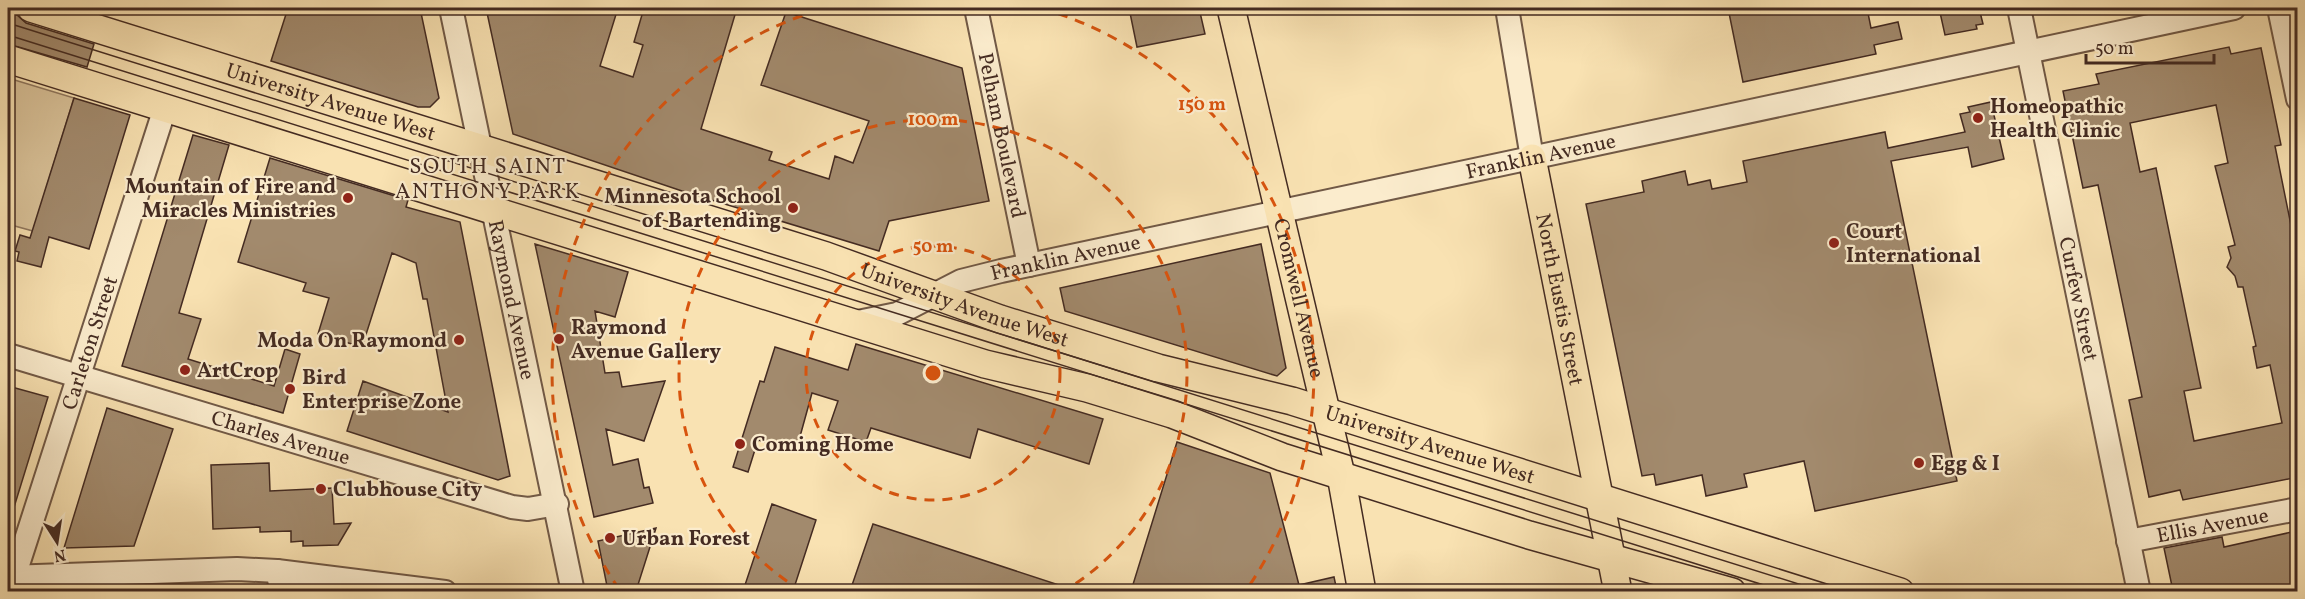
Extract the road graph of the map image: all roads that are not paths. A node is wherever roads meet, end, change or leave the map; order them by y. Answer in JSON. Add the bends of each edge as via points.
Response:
{"nodes":[{"id":1,"x":31,"y":8,"type":"edge"},
{"id":2,"x":451,"y":8,"type":"edge"},
{"id":3,"x":976,"y":8,"type":"edge"},
{"id":4,"x":1231,"y":8,"type":"edge"},
{"id":5,"x":1507,"y":8,"type":"edge"},
{"id":6,"x":2019,"y":8,"type":"edge"},
{"id":7,"x":2234,"y":8,"type":"edge"},
{"id":8,"x":2278,"y":8,"type":"edge"},
{"id":9,"x":2027,"y":51,"type":"junction"},
{"id":10,"x":8,"y":59,"type":"edge"},
{"id":11,"x":2298,"y":99,"type":"edge"},
{"id":12,"x":165,"y":108,"type":"junction"},
{"id":13,"x":481,"y":148,"type":"junction"},
{"id":14,"x":1532,"y":158,"type":"junction"},
{"id":15,"x":495,"y":210,"type":"junction"},
{"id":16,"x":1278,"y":212,"type":"junction"},
{"id":17,"x":1029,"y":265,"type":"junction"},
{"id":18,"x":933,"y":293,"type":"junction"},
{"id":19,"x":853,"y":323,"type":"junction"},
{"id":20,"x":8,"y":355,"type":"edge"},
{"id":21,"x":80,"y":377,"type":"junction"},
{"id":22,"x":1326,"y":412,"type":"junction"},
{"id":23,"x":1341,"y":475,"type":"junction"},
{"id":24,"x":1601,"y":498,"type":"junction"},
{"id":25,"x":557,"y":504,"type":"junction"},
{"id":26,"x":2298,"y":509,"type":"edge"},
{"id":27,"x":2128,"y":541,"type":"junction"},
{"id":28,"x":1610,"y":558,"type":"junction"},
{"id":29,"x":11,"y":577,"type":"edge"},
{"id":30,"x":280,"y":581,"type":"edge"},
{"id":31,"x":445,"y":591,"type":"edge"},
{"id":32,"x":573,"y":591,"type":"edge"},
{"id":33,"x":1362,"y":591,"type":"edge"},
{"id":34,"x":1618,"y":591,"type":"edge"},
{"id":35,"x":1732,"y":591,"type":"edge"},
{"id":36,"x":1900,"y":591,"type":"edge"},
{"id":37,"x":2139,"y":591,"type":"edge"}],
"edges":[{"from":1,"to":13,"type":"main road","name":"University Avenue West"},
{"from":2,"to":13,"type":"street","name":"Raymond Avenue"},
{"from":3,"to":17,"type":"street","name":"Pelham Boulevard"},
{"from":4,"to":16,"type":"main road","name":"Cromwell Avenue"},
{"from":5,"to":14,"type":"street","name":"North Eustis Street"},
{"from":6,"to":9,"type":"street","name":"Curfew Street"},
{"from":7,"to":9,"type":"street","name":"Franklin Avenue"},
{"from":8,"to":11,"type":"street"},
{"from":9,"to":14,"type":"street","name":"Franklin Avenue"},
{"from":9,"to":27,"type":"street","name":"Curfew Street"},
{"from":10,"to":12,"type":"main road","name":"University Avenue West"},
{"from":12,"to":15,"type":"main road","name":"University Avenue West"},
{"from":12,"to":21,"type":"street","name":"Carleton Street"},
{"from":13,"to":15,"type":"street","name":"Raymond Avenue"},
{"from":13,"to":18,"type":"main road","name":"University Avenue West"},
{"from":14,"to":16,"type":"street","name":"Franklin Avenue"},
{"from":14,"to":24,"type":"main road","name":"North Eustis Street"},
{"from":15,"to":19,"type":"main road","name":"University Avenue West"},
{"from":15,"to":25,"type":"street","name":"Raymond Avenue"},
{"from":16,"to":17,"type":"street","name":"Franklin Avenue"},
{"from":16,"to":22,"type":"main road","name":"Cromwell Avenue"},
{"from":17,"to":18,"type":"street","name":"Franklin Avenue","via":[[961,281]]},
{"from":18,"to":19,"type":"street","name":"Franklin Avenue","via":[[897,314]]},
{"from":18,"to":22,"type":"main road","name":"University Avenue West","via":[[1000,319],[1158,368]]},
{"from":19,"to":23,"type":"main road","name":"University Avenue West","via":[[985,364],[1087,388],[1172,414],[1282,457]]},
{"from":20,"to":21,"type":"street","name":"Charles Avenue"},
{"from":21,"to":25,"type":"street","name":"Charles Avenue","via":[[512,507],[528,509]]},
{"from":21,"to":29,"type":"street","name":"Carleton Street"},
{"from":22,"to":23,"type":"main road","name":"Cromwell Avenue"},
{"from":22,"to":24,"type":"main road","name":"University Avenue West"},
{"from":23,"to":28,"type":"main road","name":"University Avenue West"},
{"from":23,"to":33,"type":"main road","name":"Cromwell Avenue"},
{"from":24,"to":28,"type":"main road","name":"North Eustis Street"},
{"from":24,"to":36,"type":"main road","name":"University Avenue West"},
{"from":25,"to":32,"type":"street","name":"Raymond Avenue"},
{"from":26,"to":27,"type":"street","name":"Ellis Avenue"},
{"from":27,"to":37,"type":"street","name":"Curfew Street"},
{"from":28,"to":34,"type":"main road","name":"North Eustis Street"},
{"from":28,"to":35,"type":"main road","name":"University Avenue West"},
{"from":29,"to":30,"type":"street","via":[[237,569]]},
{"from":30,"to":31,"type":"street"}]}
